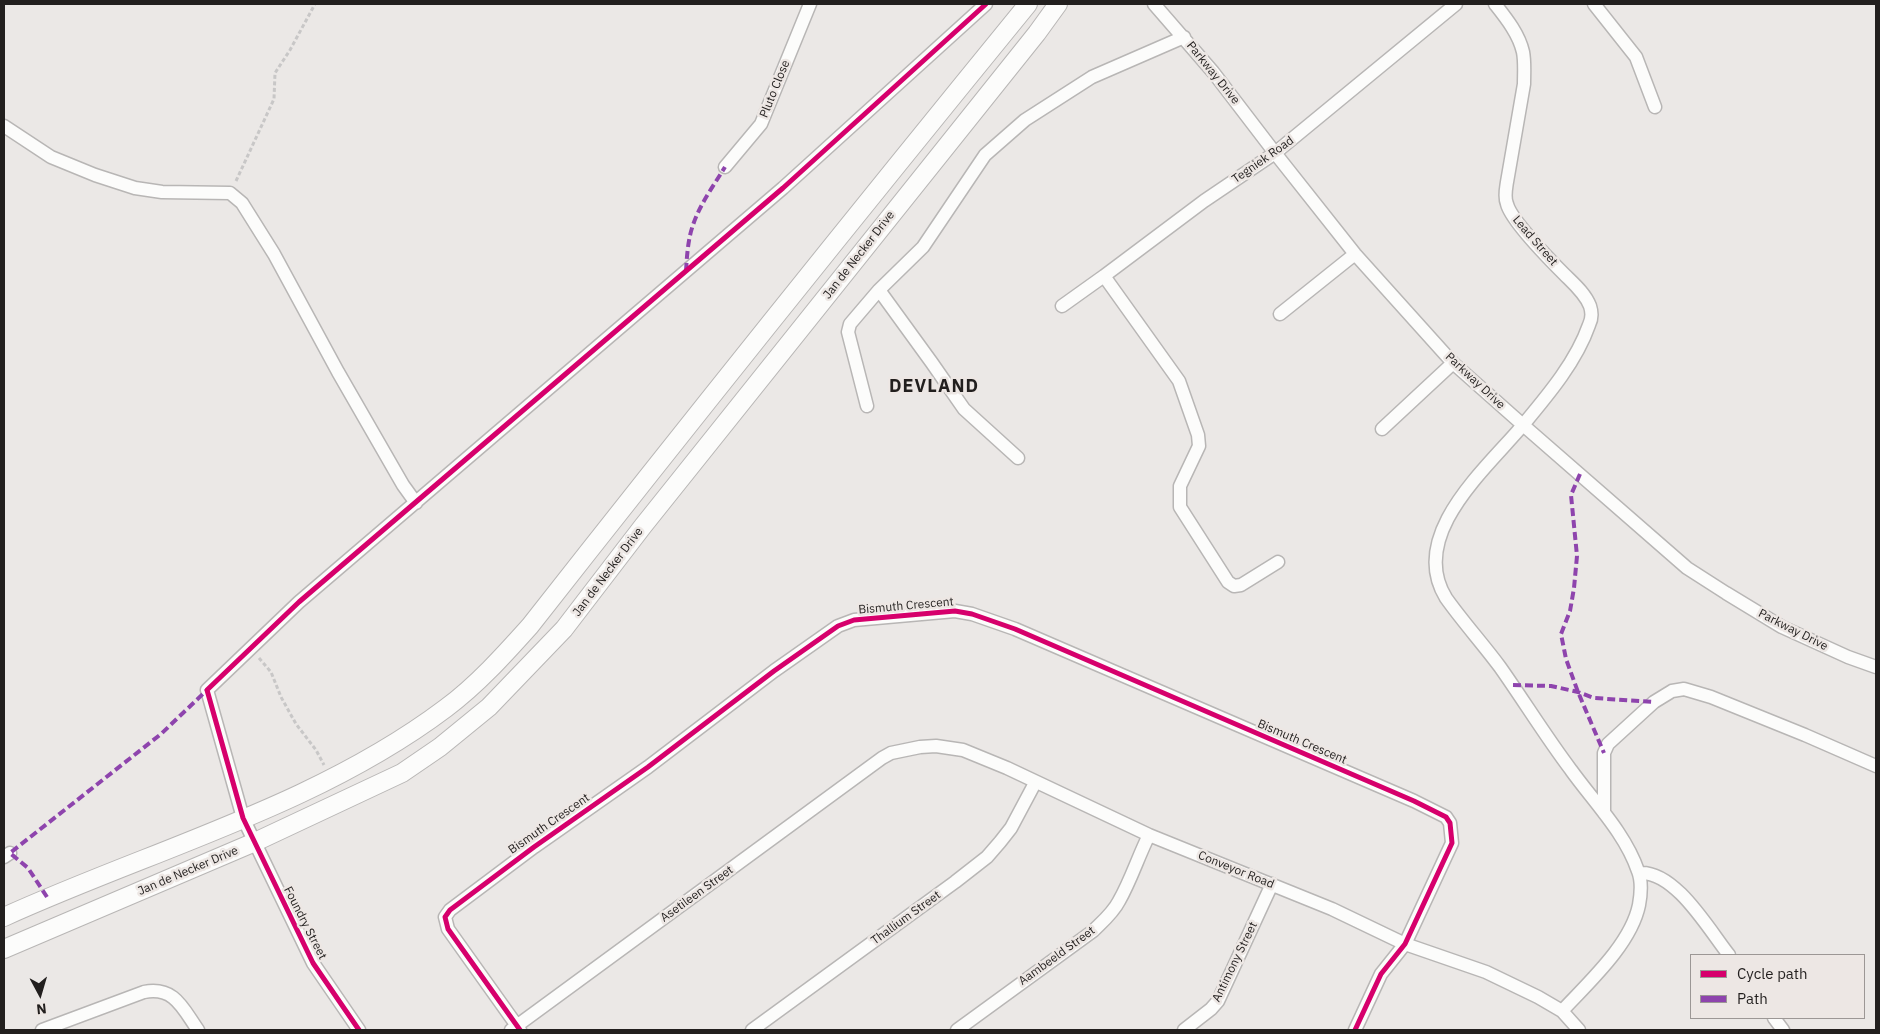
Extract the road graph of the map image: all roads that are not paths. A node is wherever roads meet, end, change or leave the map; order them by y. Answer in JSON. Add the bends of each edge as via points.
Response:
{"nodes":[{"id":1,"x":810,"y":4,"type":"edge"},
{"id":2,"x":986,"y":4,"type":"edge"},
{"id":3,"x":1028,"y":4,"type":"edge"},
{"id":4,"x":1058,"y":4,"type":"edge"},
{"id":5,"x":1154,"y":4,"type":"edge"},
{"id":6,"x":1456,"y":4,"type":"edge"},
{"id":7,"x":1495,"y":4,"type":"edge"},
{"id":8,"x":1594,"y":4,"type":"edge"},
{"id":9,"x":1184,"y":37,"type":"junction"},
{"id":10,"x":1655,"y":107,"type":"dead end"},
{"id":11,"x":4,"y":126,"type":"edge"},
{"id":12,"x":1275,"y":153,"type":"junction"},
{"id":13,"x":725,"y":166,"type":"dead end"},
{"id":14,"x":1356,"y":254,"type":"junction"},
{"id":15,"x":1104,"y":276,"type":"junction"},
{"id":16,"x":879,"y":290,"type":"junction"},
{"id":17,"x":1062,"y":306,"type":"dead end"},
{"id":18,"x":1280,"y":314,"type":"dead end"},
{"id":19,"x":1453,"y":363,"type":"junction"},
{"id":20,"x":867,"y":406,"type":"dead end"},
{"id":21,"x":1523,"y":425,"type":"junction"},
{"id":22,"x":1382,"y":430,"type":"dead end"},
{"id":23,"x":1018,"y":458,"type":"dead end"},
{"id":24,"x":416,"y":502,"type":"junction"},
{"id":25,"x":1278,"y":562,"type":"dead end"},
{"id":26,"x":1876,"y":667,"type":"edge"},
{"id":27,"x":882,"y":758,"type":"joint"},
{"id":28,"x":1876,"y":766,"type":"edge"},
{"id":29,"x":1035,"y":783,"type":"junction"},
{"id":30,"x":1604,"y":813,"type":"junction"},
{"id":31,"x":243,"y":818,"type":"junction"},
{"id":32,"x":1149,"y":835,"type":"junction"},
{"id":33,"x":255,"y":842,"type":"junction"},
{"id":34,"x":1639,"y":874,"type":"junction"},
{"id":35,"x":1272,"y":884,"type":"junction"},
{"id":36,"x":4,"y":917,"type":"edge"},
{"id":37,"x":1405,"y":944,"type":"junction"},
{"id":38,"x":4,"y":949,"type":"edge"},
{"id":39,"x":1728,"y":954,"type":"edge"},
{"id":40,"x":1562,"y":1012,"type":"junction"},
{"id":41,"x":1775,"y":1019,"type":"edge"},
{"id":42,"x":516,"y":1029,"type":"edge"},
{"id":43,"x":42,"y":1030,"type":"edge"},
{"id":44,"x":198,"y":1030,"type":"edge"},
{"id":45,"x":359,"y":1030,"type":"edge"},
{"id":46,"x":752,"y":1030,"type":"edge"},
{"id":47,"x":957,"y":1030,"type":"edge"},
{"id":48,"x":1184,"y":1030,"type":"edge"},
{"id":49,"x":1355,"y":1030,"type":"edge"},
{"id":50,"x":1579,"y":1030,"type":"edge"},
{"id":51,"x":1783,"y":1030,"type":"edge"}],
"edges":[{"from":1,"to":13,"type":"street","name":"Pluto Close","via":[[761,124]]},
{"from":2,"to":24,"type":"street","via":[[783,188]]},
{"from":3,"to":31,"type":"main road","via":[[843,230],[765,332],[510,648],[448,706],[426,722],[356,766]]},
{"from":4,"to":33,"type":"main road","name":"Jan de Necker Drive","via":[[564,629],[527,670],[489,707],[402,773]]},
{"from":5,"to":9,"type":"street","name":"Parkway Drive"},
{"from":6,"to":12,"type":"street","name":"Tegniek Road"},
{"from":7,"to":21,"type":"street","name":"Lead Street","via":[[1523,51],[1524,84],[1505,194],[1507,206],[1521,227],[1580,290],[1591,312],[1579,350]]},
{"from":8,"to":10,"type":"street","via":[[1636,56]]},
{"from":9,"to":12,"type":"street","name":"Parkway Drive"},
{"from":9,"to":16,"type":"street","via":[[1092,77],[1026,120],[985,155],[923,247]]},
{"from":11,"to":24,"type":"street","via":[[51,157],[135,188],[162,192],[230,193],[242,203],[274,254],[403,485]]},
{"from":12,"to":14,"type":"street","name":"Parkway Drive"},
{"from":12,"to":15,"type":"street","name":"Tegniek Road"},
{"from":14,"to":18,"type":"street"},
{"from":14,"to":19,"type":"street","name":"Parkway Drive"},
{"from":15,"to":17,"type":"street","name":"Tegniek Road"},
{"from":15,"to":25,"type":"street","via":[[1179,381],[1198,435],[1198,446],[1180,486],[1180,507],[1228,582],[1234,586]]},
{"from":16,"to":20,"type":"street","via":[[850,324],[848,332]]},
{"from":16,"to":23,"type":"street","via":[[964,409]]},
{"from":19,"to":21,"type":"street","name":"Parkway Drive"},
{"from":19,"to":22,"type":"street"},
{"from":21,"to":26,"type":"street","name":"Parkway Drive","via":[[1688,568],[1782,627]]},
{"from":21,"to":30,"type":"street","name":"Lead Street","via":[[1450,512],[1437,557],[1441,589]]},
{"from":24,"to":31,"type":"street","name":"Foundry Street","via":[[299,602],[207,690]]},
{"from":27,"to":29,"type":"street","name":"Conveyor Road","via":[[904,750],[945,747],[963,750]]},
{"from":27,"to":42,"type":"street","name":"Asetileen Street"},
{"from":28,"to":30,"type":"street","via":[[1711,697],[1684,689],[1672,691],[1654,702],[1608,744],[1604,753]]},
{"from":29,"to":32,"type":"street","name":"Conveyor Road"},
{"from":29,"to":46,"type":"street","name":"Thallium Street","via":[[1012,828],[987,856]]},
{"from":30,"to":34,"type":"street","name":"Lead Street","via":[[1626,846]]},
{"from":31,"to":33,"type":"street","name":"Foundry Street"},
{"from":31,"to":36,"type":"main road"},
{"from":32,"to":35,"type":"street","name":"Conveyor Road"},
{"from":32,"to":47,"type":"street","name":"Aambeeld Street","via":[[1111,913],[1093,931]]},
{"from":33,"to":38,"type":"main road","name":"Jan de Necker Drive"},
{"from":33,"to":45,"type":"street","name":"Foundry Street","via":[[313,963]]},
{"from":34,"to":39,"type":"street","via":[[1656,875],[1675,886]]},
{"from":34,"to":40,"type":"street","via":[[1640,903],[1630,928],[1615,952]]},
{"from":35,"to":37,"type":"street","name":"Conveyor Road","via":[[1332,908]]},
{"from":35,"to":48,"type":"street","name":"Antimony Street","via":[[1218,1001]]},
{"from":37,"to":40,"type":"street","name":"Conveyor Road","via":[[1486,972]]},
{"from":37,"to":42,"type":"street","name":"Bismuth Crescent","via":[[1452,843],[1450,823],[1446,817],[1015,629],[972,614],[955,611],[925,613],[854,620],[838,626],[450,910],[445,917],[448,929]]},
{"from":37,"to":49,"type":"street","via":[[1382,974]]},
{"from":40,"to":50,"type":"street","name":"Conveyor Road"},
{"from":41,"to":51,"type":"street"},
{"from":43,"to":44,"type":"street","via":[[152,990],[165,992],[175,999]]}]}
